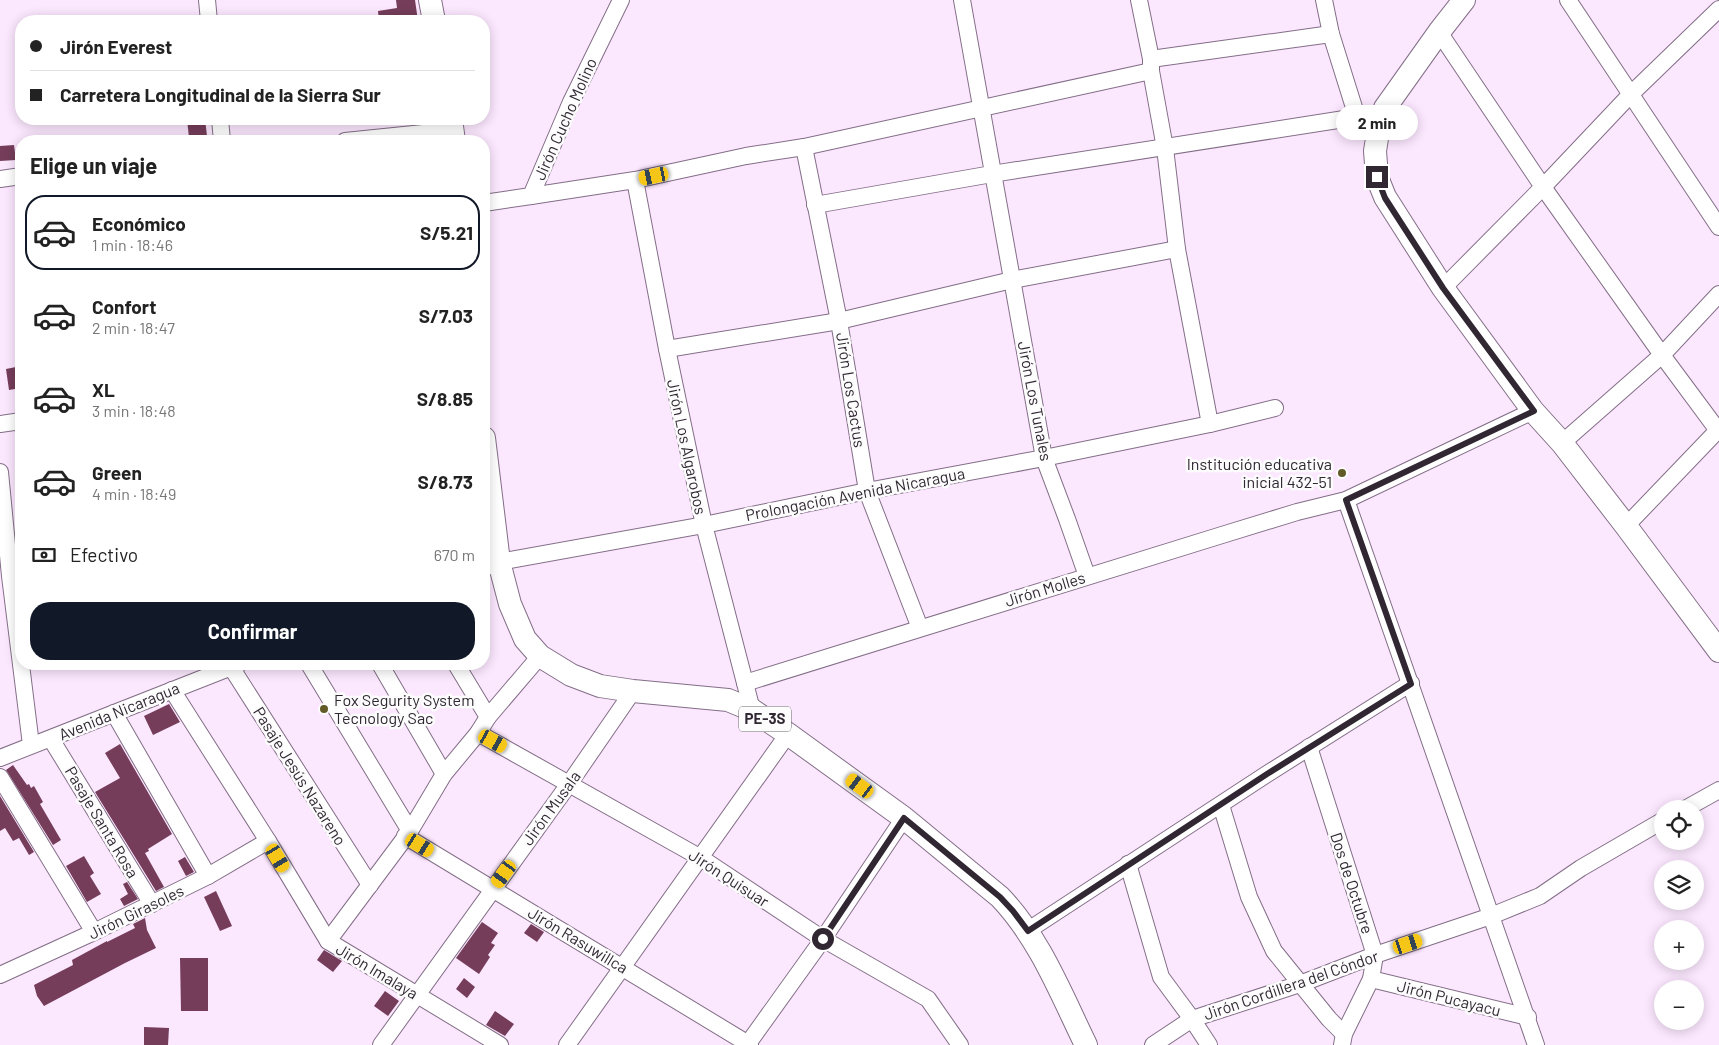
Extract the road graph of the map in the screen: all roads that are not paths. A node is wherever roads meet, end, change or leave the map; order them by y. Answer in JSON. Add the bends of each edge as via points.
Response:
{"nodes":[{"id":1,"x":207,"y":0,"type":"edge"},
{"id":2,"x":430,"y":0,"type":"edge"},
{"id":3,"x":621,"y":0,"type":"edge"},
{"id":4,"x":962,"y":0,"type":"edge"},
{"id":5,"x":1139,"y":0,"type":"edge"},
{"id":6,"x":1324,"y":0,"type":"edge"},
{"id":7,"x":1464,"y":0,"type":"edge"},
{"id":8,"x":1568,"y":0,"type":"edge"},
{"id":9,"x":1719,"y":9,"type":"edge"},
{"id":10,"x":208,"y":15,"type":"edge"},
{"id":11,"x":433,"y":15,"type":"edge"},
{"id":12,"x":1439,"y":32,"type":"junction"},
{"id":13,"x":1331,"y":34,"type":"junction"},
{"id":14,"x":1151,"y":65,"type":"junction"},
{"id":15,"x":1632,"y":94,"type":"junction"},
{"id":16,"x":980,"y":108,"type":"junction"},
{"id":17,"x":1357,"y":117,"type":"junction"},
{"id":18,"x":452,"y":130,"type":"edge"},
{"id":19,"x":1378,"y":132,"type":"junction"},
{"id":20,"x":403,"y":135,"type":"edge"},
{"id":21,"x":804,"y":147,"type":"junction"},
{"id":22,"x":1165,"y":148,"type":"junction"},
{"id":23,"x":992,"y":174,"type":"junction"},
{"id":24,"x":15,"y":177,"type":"edge"},
{"id":25,"x":1,"y":178,"type":"edge"},
{"id":26,"x":636,"y":180,"type":"junction"},
{"id":27,"x":1543,"y":187,"type":"junction"},
{"id":28,"x":531,"y":196,"type":"junction"},
{"id":29,"x":490,"y":202,"type":"edge"},
{"id":30,"x":815,"y":205,"type":"junction"},
{"id":31,"x":1719,"y":227,"type":"edge"},
{"id":32,"x":1177,"y":249,"type":"junction"},
{"id":33,"x":1012,"y":280,"type":"junction"},
{"id":34,"x":1443,"y":288,"type":"junction"},
{"id":35,"x":1719,"y":294,"type":"edge"},
{"id":36,"x":839,"y":321,"type":"junction"},
{"id":37,"x":668,"y":349,"type":"junction"},
{"id":38,"x":1662,"y":354,"type":"junction"},
{"id":39,"x":1274,"y":408,"type":"dead end"},
{"id":40,"x":1534,"y":411,"type":"junction"},
{"id":41,"x":15,"y":422,"type":"edge"},
{"id":42,"x":0,"y":424,"type":"edge"},
{"id":43,"x":1210,"y":424,"type":"junction"},
{"id":44,"x":1719,"y":431,"type":"edge"},
{"id":45,"x":1562,"y":443,"type":"junction"},
{"id":46,"x":1044,"y":458,"type":"junction"},
{"id":47,"x":0,"y":472,"type":"edge"},
{"id":48,"x":868,"y":491,"type":"junction"},
{"id":49,"x":1346,"y":500,"type":"junction"},
{"id":50,"x":704,"y":525,"type":"junction"},
{"id":51,"x":1626,"y":526,"type":"junction"},
{"id":52,"x":490,"y":533,"type":"edge"},
{"id":53,"x":492,"y":565,"type":"edge"},
{"id":54,"x":1087,"y":576,"type":"junction"},
{"id":55,"x":5,"y":578,"type":"edge"},
{"id":56,"x":920,"y":628,"type":"junction"},
{"id":57,"x":15,"y":642,"type":"edge"},
{"id":58,"x":1719,"y":651,"type":"edge"},
{"id":59,"x":540,"y":656,"type":"junction"},
{"id":60,"x":19,"y":670,"type":"edge"},
{"id":61,"x":222,"y":670,"type":"edge"},
{"id":62,"x":238,"y":670,"type":"edge"},
{"id":63,"x":312,"y":670,"type":"edge"},
{"id":64,"x":383,"y":670,"type":"edge"},
{"id":65,"x":460,"y":670,"type":"edge"},
{"id":66,"x":745,"y":683,"type":"junction"},
{"id":67,"x":1411,"y":684,"type":"junction"},
{"id":68,"x":172,"y":690,"type":"junction"},
{"id":69,"x":633,"y":691,"type":"junction"},
{"id":70,"x":752,"y":710,"type":"junction"},
{"id":71,"x":114,"y":713,"type":"junction"},
{"id":72,"x":488,"y":717,"type":"junction"},
{"id":73,"x":478,"y":733,"type":"junction"},
{"id":74,"x":788,"y":734,"type":"junction"},
{"id":75,"x":51,"y":739,"type":"junction"},
{"id":76,"x":31,"y":745,"type":"junction"},
{"id":77,"x":1309,"y":747,"type":"junction"},
{"id":78,"x":0,"y":758,"type":"edge"},
{"id":79,"x":444,"y":774,"type":"junction"},
{"id":80,"x":0,"y":777,"type":"edge"},
{"id":81,"x":569,"y":784,"type":"junction"},
{"id":82,"x":1719,"y":790,"type":"edge"},
{"id":83,"x":1701,"y":800,"type":"edge"},
{"id":84,"x":1221,"y":805,"type":"junction"},
{"id":85,"x":904,"y":818,"type":"junction"},
{"id":86,"x":1654,"y":827,"type":"edge"},
{"id":87,"x":408,"y":834,"type":"junction"},
{"id":88,"x":268,"y":841,"type":"junction"},
{"id":89,"x":701,"y":858,"type":"junction"},
{"id":90,"x":1128,"y":864,"type":"junction"},
{"id":91,"x":208,"y":876,"type":"junction"},
{"id":92,"x":370,"y":885,"type":"junction"},
{"id":93,"x":493,"y":889,"type":"junction"},
{"id":94,"x":152,"y":904,"type":"junction"},
{"id":95,"x":1491,"y":916,"type":"junction"},
{"id":96,"x":1028,"y":931,"type":"junction"},
{"id":97,"x":94,"y":932,"type":"junction"},
{"id":98,"x":823,"y":939,"type":"junction"},
{"id":99,"x":328,"y":941,"type":"junction"},
{"id":100,"x":1375,"y":955,"type":"junction"},
{"id":101,"x":623,"y":967,"type":"junction"},
{"id":102,"x":0,"y":975,"type":"edge"},
{"id":103,"x":1371,"y":979,"type":"junction"},
{"id":104,"x":1300,"y":984,"type":"junction"},
{"id":105,"x":418,"y":995,"type":"junction"},
{"id":106,"x":1528,"y":1017,"type":"junction"},
{"id":107,"x":1192,"y":1019,"type":"junction"},
{"id":108,"x":1343,"y":1040,"type":"edge"},
{"id":109,"x":381,"y":1045,"type":"edge"},
{"id":110,"x":500,"y":1045,"type":"edge"},
{"id":111,"x":567,"y":1045,"type":"edge"},
{"id":112,"x":748,"y":1045,"type":"edge"},
{"id":113,"x":960,"y":1045,"type":"edge"},
{"id":114,"x":1086,"y":1045,"type":"edge"},
{"id":115,"x":1153,"y":1045,"type":"edge"},
{"id":116,"x":1209,"y":1045,"type":"edge"},
{"id":117,"x":1536,"y":1045,"type":"edge"}],
"edges":[{"from":1,"to":10,"type":"street"},
{"from":2,"to":11,"type":"highway"},
{"from":3,"to":28,"type":"street","name":"Jirón Cucho Molino","via":[[570,102]]},
{"from":4,"to":16,"type":"street","name":"Jirón Los Tunales"},
{"from":5,"to":14,"type":"street"},
{"from":6,"to":13,"type":"street"},
{"from":7,"to":12,"type":"highway"},
{"from":8,"to":15,"type":"street"},
{"from":9,"to":15,"type":"street"},
{"from":12,"to":19,"type":"highway","via":[[1385,108]]},
{"from":12,"to":27,"type":"street"},
{"from":13,"to":14,"type":"street"},
{"from":13,"to":17,"type":"street"},
{"from":14,"to":16,"type":"street"},
{"from":14,"to":22,"type":"street"},
{"from":15,"to":27,"type":"street"},
{"from":15,"to":31,"type":"street"},
{"from":16,"to":21,"type":"street"},
{"from":16,"to":23,"type":"street","name":"Jirón Los Tunales"},
{"from":17,"to":19,"type":"street"},
{"from":17,"to":22,"type":"street"},
{"from":18,"to":20,"type":"street"},
{"from":19,"to":34,"type":"highway","via":[[1375,151],[1377,177],[1385,198]]},
{"from":21,"to":26,"type":"street"},
{"from":21,"to":30,"type":"street","name":"Jirón Los Cactus"},
{"from":22,"to":23,"type":"street"},
{"from":22,"to":32,"type":"street"},
{"from":23,"to":30,"type":"street"},
{"from":23,"to":33,"type":"street","name":"Jirón Los Tunales"},
{"from":24,"to":25,"type":"street"},
{"from":26,"to":28,"type":"street"},
{"from":26,"to":37,"type":"street","name":"Jirón Los Algarobos"},
{"from":27,"to":34,"type":"street"},
{"from":27,"to":38,"type":"street"},
{"from":28,"to":29,"type":"street","name":"Jirón Cucho Molino"},
{"from":30,"to":36,"type":"street","name":"Jirón Los Cactus"},
{"from":32,"to":33,"type":"street"},
{"from":32,"to":43,"type":"street"},
{"from":33,"to":36,"type":"street"},
{"from":33,"to":46,"type":"street","name":"Jirón Los Tunales"},
{"from":34,"to":40,"type":"highway"},
{"from":35,"to":38,"type":"street"},
{"from":36,"to":37,"type":"street"},
{"from":36,"to":48,"type":"street","name":"Jirón Los Cactus"},
{"from":37,"to":50,"type":"street","name":"Jirón Los Algarobos"},
{"from":38,"to":44,"type":"street"},
{"from":38,"to":45,"type":"street"},
{"from":39,"to":43,"type":"street","name":"Prolongación Avenida Nicaragua"},
{"from":40,"to":45,"type":"highway"},
{"from":40,"to":49,"type":"street","name":"Jirón Molles"},
{"from":41,"to":42,"type":"street"},
{"from":43,"to":46,"type":"street","name":"Prolongación Avenida Nicaragua"},
{"from":44,"to":51,"type":"street"},
{"from":45,"to":51,"type":"highway"},
{"from":46,"to":48,"type":"street","name":"Prolongación Avenida Nicaragua"},
{"from":46,"to":54,"type":"street","name":"Jirón Los Tunales"},
{"from":47,"to":55,"type":"street"},
{"from":48,"to":50,"type":"street","name":"Prolongación Avenida Nicaragua"},
{"from":48,"to":56,"type":"street","name":"Jirón Los Cactus"},
{"from":49,"to":54,"type":"street","name":"Jirón Molles"},
{"from":49,"to":67,"type":"street"},
{"from":50,"to":53,"type":"street","name":"Prolongación Avenida Nicaragua"},
{"from":50,"to":66,"type":"street","name":"Jirón Los Algarobos"},
{"from":51,"to":58,"type":"highway"},
{"from":52,"to":53,"type":"highway","number":"PE-3S"},
{"from":53,"to":59,"type":"highway","number":"PE-3S","via":[[524,639]]},
{"from":54,"to":56,"type":"street","name":"Jirón Molles"},
{"from":55,"to":57,"type":"street"},
{"from":56,"to":66,"type":"street","name":"Jirón Molles"},
{"from":59,"to":69,"type":"highway","number":"PE-3S","via":[[571,675],[600,686]]},
{"from":59,"to":72,"type":"street"},
{"from":60,"to":76,"type":"street"},
{"from":61,"to":68,"type":"street","name":"Avenida Nicaragua"},
{"from":62,"to":92,"type":"street","name":"Pasaje Jesús Nazareno"},
{"from":63,"to":87,"type":"street"},
{"from":64,"to":79,"type":"street"},
{"from":65,"to":72,"type":"street"},
{"from":66,"to":70,"type":"street","name":"Jirón Los Algarobos"},
{"from":67,"to":77,"type":"street"},
{"from":67,"to":95,"type":"street"},
{"from":68,"to":71,"type":"street","name":"Avenida Nicaragua"},
{"from":68,"to":88,"type":"street","name":"Jirón Imalaya"},
{"from":69,"to":70,"type":"highway","number":"PE-3S","via":[[728,700]]},
{"from":69,"to":81,"type":"street","name":"Jirón Musala"},
{"from":70,"to":74,"type":"highway","number":"PE-3S"},
{"from":71,"to":75,"type":"street","name":"Avenida Nicaragua"},
{"from":71,"to":91,"type":"street"},
{"from":72,"to":73,"type":"street"},
{"from":73,"to":79,"type":"street"},
{"from":73,"to":81,"type":"street","name":"Jirón Quisuar"},
{"from":74,"to":85,"type":"highway","number":"PE-3S"},
{"from":74,"to":89,"type":"street"},
{"from":75,"to":76,"type":"street","name":"Avenida Nicaragua"},
{"from":75,"to":94,"type":"street","name":"Pasaje Santa Rosa"},
{"from":76,"to":78,"type":"street","name":"Avenida Nicaragua"},
{"from":77,"to":84,"type":"street"},
{"from":77,"to":100,"type":"street","name":"Dos de Octubre"},
{"from":79,"to":87,"type":"street"},
{"from":80,"to":97,"type":"street"},
{"from":81,"to":89,"type":"street","name":"Jirón Quisuar"},
{"from":81,"to":93,"type":"street","name":"Jirón Musala"},
{"from":82,"to":83,"type":"street"},
{"from":84,"to":90,"type":"street"},
{"from":84,"to":104,"type":"street","via":[[1249,897],[1274,951]]},
{"from":85,"to":96,"type":"highway","number":"PE-3S","via":[[1000,897]]},
{"from":85,"to":98,"type":"street"},
{"from":86,"to":95,"type":"street","name":"Jirón Cordillera del Cóndor","via":[[1581,868],[1540,896]]},
{"from":87,"to":92,"type":"street"},
{"from":87,"to":93,"type":"street","name":"Jirón Rasuwillca"},
{"from":88,"to":91,"type":"street","name":"Jirón Girasoles"},
{"from":88,"to":99,"type":"street","name":"Jirón Imalaya"},
{"from":89,"to":98,"type":"street","name":"Jirón Quisuar"},
{"from":89,"to":101,"type":"street"},
{"from":90,"to":96,"type":"street"},
{"from":90,"to":107,"type":"street","via":[[1161,978]]},
{"from":91,"to":94,"type":"street","name":"Jirón Girasoles"},
{"from":92,"to":99,"type":"street"},
{"from":93,"to":101,"type":"street","name":"Jirón Rasuwillca"},
{"from":93,"to":105,"type":"street","name":"Jirón Musala"},
{"from":94,"to":97,"type":"street","name":"Jirón Girasoles"},
{"from":95,"to":100,"type":"street","name":"Jirón Cordillera del Cóndor"},
{"from":95,"to":106,"type":"street"},
{"from":96,"to":114,"type":"highway","number":"PE-3S"},
{"from":97,"to":102,"type":"street","name":"Jirón Girasoles"},
{"from":98,"to":112,"type":"street"},
{"from":98,"to":113,"type":"street","name":"Jirón Quisuar","via":[[928,999]]},
{"from":99,"to":105,"type":"street","name":"Jirón Imalaya"},
{"from":100,"to":103,"type":"street","name":"Dos de Octubre"},
{"from":100,"to":104,"type":"street","name":"Jirón Cordillera del Cóndor"},
{"from":101,"to":111,"type":"street"},
{"from":101,"to":112,"type":"street","name":"Jirón Rasuwillca"},
{"from":103,"to":106,"type":"street","name":"Jirón Pucayacu"},
{"from":103,"to":108,"type":"street","name":"Dos de Octubre"},
{"from":104,"to":107,"type":"street","name":"Jirón Cordillera del Cóndor"},
{"from":104,"to":108,"type":"street"},
{"from":105,"to":109,"type":"street","name":"Jirón Musala"},
{"from":105,"to":110,"type":"street","name":"Jirón Imalaya"},
{"from":106,"to":117,"type":"street"},
{"from":107,"to":115,"type":"street","name":"Jirón Cordillera del Cóndor"},
{"from":107,"to":116,"type":"street"}]}
